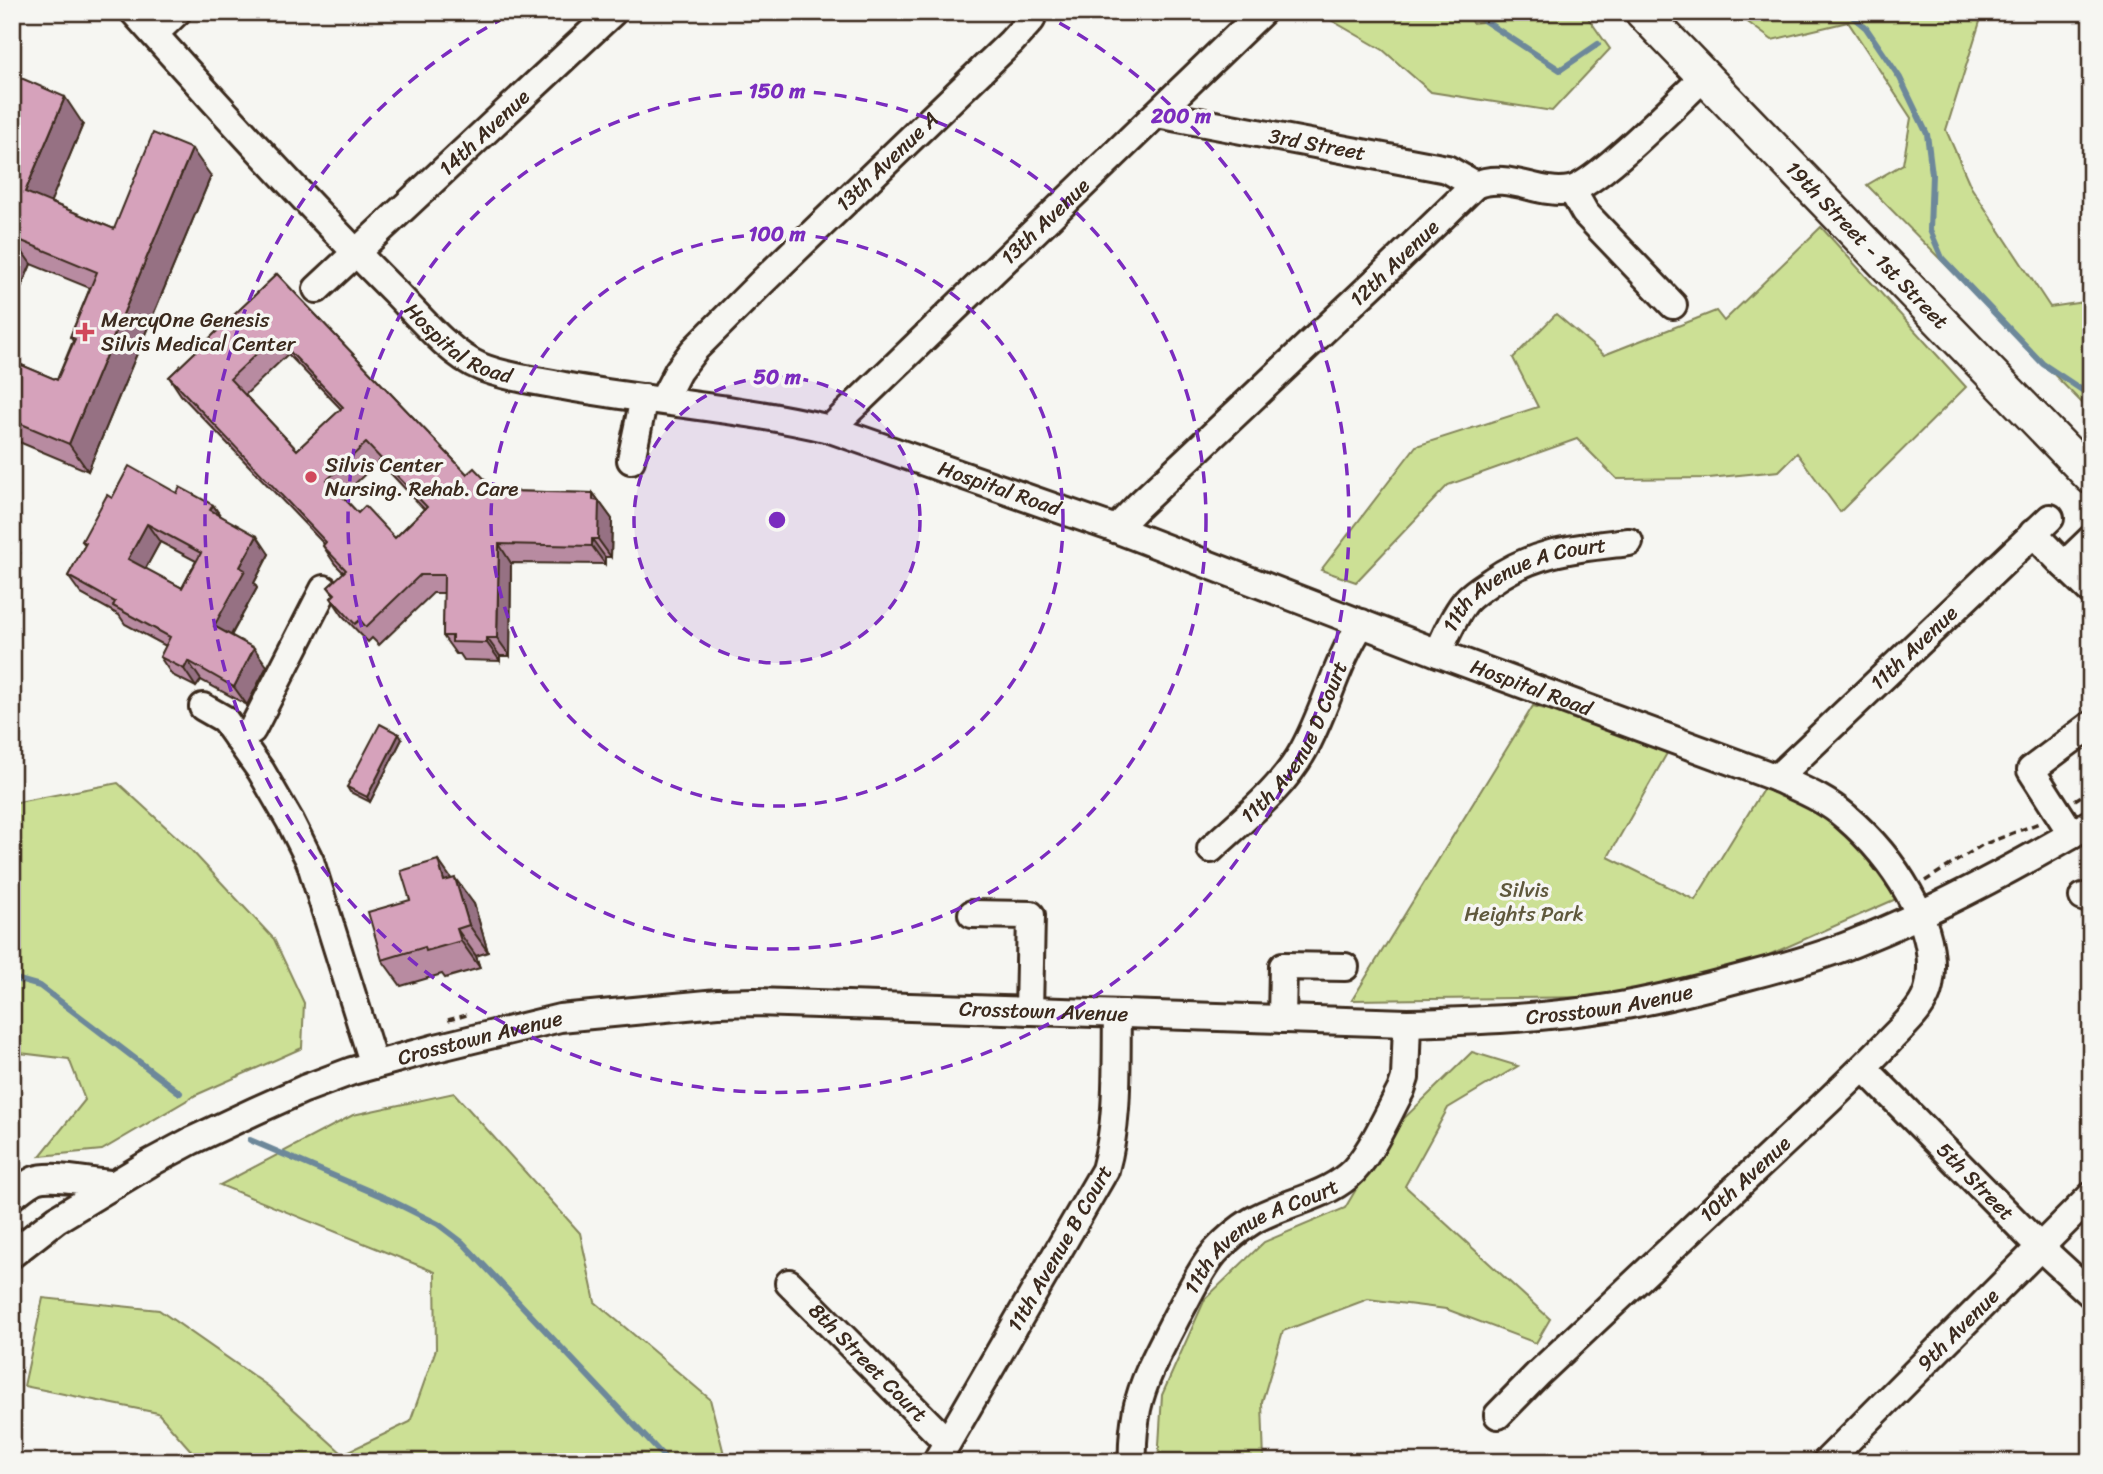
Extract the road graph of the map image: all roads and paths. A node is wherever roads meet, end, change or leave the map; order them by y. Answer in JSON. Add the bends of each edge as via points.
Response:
{"nodes":[{"id":1,"x":134,"y":12,"type":"edge"},
{"id":2,"x":177,"y":12,"type":"edge"},
{"id":3,"x":612,"y":12,"type":"edge"},
{"id":4,"x":1262,"y":12,"type":"edge"},
{"id":5,"x":1642,"y":12,"type":"edge"},
{"id":6,"x":1031,"y":20,"type":"dead end"},
{"id":7,"x":154,"y":34,"type":"junction"},
{"id":8,"x":1705,"y":76,"type":"junction"},
{"id":9,"x":1157,"y":114,"type":"junction"},
{"id":10,"x":1475,"y":185,"type":"junction"},
{"id":11,"x":1572,"y":190,"type":"junction"},
{"id":12,"x":356,"y":253,"type":"junction"},
{"id":13,"x":317,"y":289,"type":"dead end"},
{"id":14,"x":1673,"y":305,"type":"dead end"},
{"id":15,"x":653,"y":399,"type":"junction"},
{"id":16,"x":830,"y":429,"type":"junction"},
{"id":17,"x":631,"y":460,"type":"dead end"},
{"id":18,"x":2091,"y":477,"type":"edge"},
{"id":19,"x":1115,"y":529,"type":"junction"},
{"id":20,"x":2091,"y":539,"type":"edge"},
{"id":21,"x":1629,"y":542,"type":"dead end"},
{"id":22,"x":12,"y":546,"type":"edge"},
{"id":23,"x":2064,"y":565,"type":"junction"},
{"id":24,"x":12,"y":566,"type":"edge"},
{"id":25,"x":324,"y":589,"type":"dead end"},
{"id":26,"x":2091,"y":592,"type":"edge"},
{"id":27,"x":1362,"y":623,"type":"junction"},
{"id":28,"x":1438,"y":653,"type":"junction"},
{"id":29,"x":203,"y":706,"type":"dead end"},
{"id":30,"x":2091,"y":725,"type":"edge"},
{"id":31,"x":239,"y":739,"type":"junction"},
{"id":32,"x":1777,"y":778,"type":"junction"},
{"id":33,"x":2091,"y":790,"type":"edge"},
{"id":34,"x":2057,"y":812,"type":"junction"},
{"id":35,"x":2081,"y":828,"type":"edge"},
{"id":36,"x":1211,"y":849,"type":"dead end"},
{"id":37,"x":1927,"y":879,"type":"dead end"},
{"id":38,"x":972,"y":914,"type":"dead end"},
{"id":39,"x":1919,"y":915,"type":"junction"},
{"id":40,"x":1345,"y":967,"type":"dead end"},
{"id":41,"x":1029,"y":1011,"type":"junction"},
{"id":42,"x":1117,"y":1014,"type":"junction"},
{"id":43,"x":1282,"y":1019,"type":"junction"},
{"id":44,"x":1407,"y":1023,"type":"junction"},
{"id":45,"x":374,"y":1065,"type":"junction"},
{"id":46,"x":1864,"y":1068,"type":"junction"},
{"id":47,"x":115,"y":1184,"type":"junction"},
{"id":48,"x":12,"y":1196,"type":"edge"},
{"id":49,"x":2091,"y":1196,"type":"edge"},
{"id":50,"x":2040,"y":1247,"type":"junction"},
{"id":51,"x":12,"y":1254,"type":"edge"},
{"id":52,"x":789,"y":1283,"type":"dead end"},
{"id":53,"x":2091,"y":1294,"type":"edge"},
{"id":54,"x":1498,"y":1415,"type":"dead end"},
{"id":55,"x":942,"y":1452,"type":"edge"},
{"id":56,"x":1133,"y":1462,"type":"edge"},
{"id":57,"x":1826,"y":1462,"type":"edge"}],
"edges":[{"from":1,"to":7,"type":"street","name":"Hospital Road"},
{"from":2,"to":7,"type":"street"},
{"from":3,"to":12,"type":"street","name":"14th Avenue"},
{"from":4,"to":9,"type":"street","name":"13th Avenue"},
{"from":5,"to":8,"type":"main road","name":"19th Street - 1st Street"},
{"from":6,"to":15,"type":"street","name":"13th Avenue A","via":[[761,283]]},
{"from":7,"to":12,"type":"street","name":"Hospital Road"},
{"from":8,"to":11,"type":"street","via":[[1599,174]]},
{"from":8,"to":18,"type":"main road","name":"19th Street - 1st Street"},
{"from":9,"to":10,"type":"street","name":"3rd Street","via":[[1447,169]]},
{"from":9,"to":16,"type":"street","name":"13th Avenue"},
{"from":10,"to":11,"type":"street","via":[[1503,180]]},
{"from":10,"to":19,"type":"street","name":"12th Avenue"},
{"from":11,"to":14,"type":"street","via":[[1585,214]]},
{"from":12,"to":13,"type":"street","name":"14th Avenue"},
{"from":12,"to":15,"type":"street","name":"Hospital Road","via":[[450,347],[480,367]]},
{"from":15,"to":16,"type":"street","name":"Hospital Road"},
{"from":15,"to":17,"type":"street","name":"13th Avenue A"},
{"from":16,"to":19,"type":"street","name":"Hospital Road"},
{"from":19,"to":27,"type":"street","name":"Hospital Road"},
{"from":20,"to":23,"type":"street"},
{"from":21,"to":28,"type":"street","name":"11th Avenue A Court","via":[[1548,553],[1504,572],[1466,601]]},
{"from":22,"to":24,"type":"path","via":[[21,550]]},
{"from":23,"to":26,"type":"street"},
{"from":23,"to":32,"type":"street","name":"11th Avenue","via":[[2042,526]]},
{"from":25,"to":31,"type":"street","via":[[252,730]]},
{"from":27,"to":28,"type":"street","name":"Hospital Road"},
{"from":27,"to":36,"type":"street","name":"11th Avenue D Court","via":[[1294,766]]},
{"from":28,"to":32,"type":"street","name":"Hospital Road"},
{"from":29,"to":31,"type":"street","via":[[224,719]]},
{"from":30,"to":34,"type":"street","via":[[2031,770]]},
{"from":31,"to":45,"type":"street","via":[[310,861]]},
{"from":32,"to":39,"type":"street","name":"Hospital Road","via":[[1845,816],[1888,862]]},
{"from":33,"to":34,"type":"path"},
{"from":34,"to":35,"type":"street"},
{"from":34,"to":37,"type":"path","via":[[1982,845]]},
{"from":35,"to":39,"type":"street","name":"Crosstown Avenue","via":[[2040,854]]},
{"from":38,"to":41,"type":"street","via":[[1031,915]]},
{"from":39,"to":44,"type":"street","name":"Crosstown Avenue","via":[[1796,964],[1675,996],[1553,1015]]},
{"from":39,"to":46,"type":"street","name":"10th Avenue","via":[[1929,944],[1929,987],[1915,1013]]},
{"from":40,"to":43,"type":"street","via":[[1283,966]]},
{"from":41,"to":42,"type":"street","name":"Crosstown Avenue"},
{"from":41,"to":45,"type":"street","name":"Crosstown Avenue","via":[[755,1002],[690,1006],[560,1018]]},
{"from":42,"to":43,"type":"street","name":"Crosstown Avenue"},
{"from":42,"to":55,"type":"street","name":"11th Avenue B Court","via":[[1115,1113],[1105,1170]]},
{"from":43,"to":44,"type":"street","name":"Crosstown Avenue"},
{"from":44,"to":56,"type":"street","name":"11th Avenue A Court","via":[[1401,1090],[1356,1169],[1323,1191],[1251,1221],[1229,1238],[1204,1268],[1144,1385],[1137,1408]]},
{"from":45,"to":47,"type":"street","name":"Crosstown Avenue","via":[[303,1089],[191,1140]]},
{"from":46,"to":50,"type":"street","name":"5th Street"},
{"from":46,"to":54,"type":"street","name":"10th Avenue"},
{"from":47,"to":48,"type":"street","via":[[35,1180]]},
{"from":47,"to":51,"type":"street","name":"Crosstown Avenue","via":[[57,1219]]},
{"from":49,"to":50,"type":"street","name":"9th Avenue"},
{"from":50,"to":53,"type":"street","name":"5th Street"},
{"from":50,"to":57,"type":"street","name":"9th Avenue"},
{"from":52,"to":55,"type":"street","name":"8th Street Court"}]}
